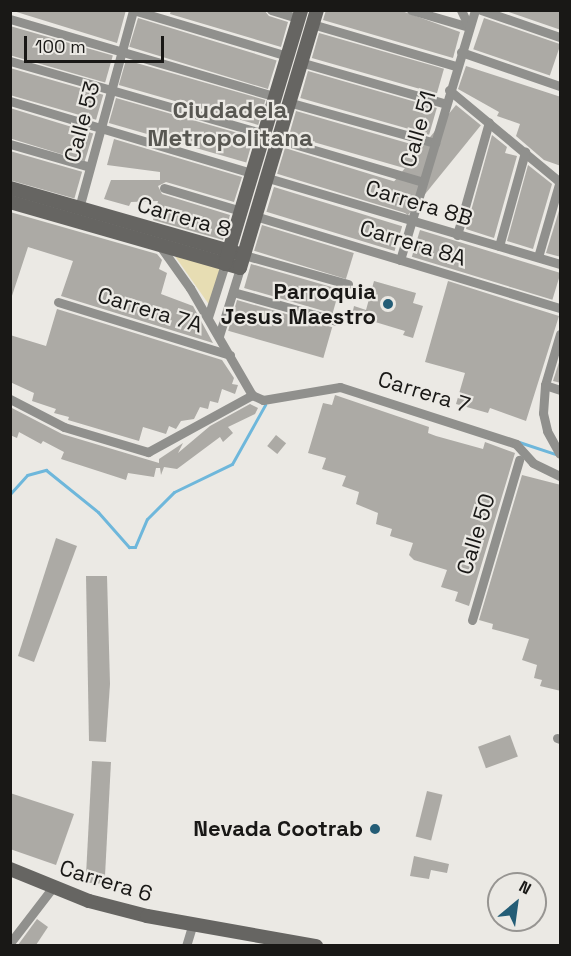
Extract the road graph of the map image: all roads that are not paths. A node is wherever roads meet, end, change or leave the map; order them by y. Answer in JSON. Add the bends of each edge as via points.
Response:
{"nodes":[{"id":1,"x":133,"y":10,"type":"edge"},
{"id":2,"x":169,"y":10,"type":"edge"},
{"id":3,"x":271,"y":10,"type":"edge"},
{"id":4,"x":317,"y":10,"type":"edge"},
{"id":5,"x":411,"y":10,"type":"edge"},
{"id":6,"x":461,"y":10,"type":"edge"},
{"id":7,"x":475,"y":10,"type":"edge"},
{"id":8,"x":481,"y":10,"type":"edge"},
{"id":9,"x":299,"y":14,"type":"edge"},
{"id":10,"x":10,"y":19,"type":"edge"},
{"id":11,"x":165,"y":22,"type":"junction"},
{"id":12,"x":312,"y":24,"type":"junction"},
{"id":13,"x":469,"y":27,"type":"junction"},
{"id":14,"x":561,"y":38,"type":"edge"},
{"id":15,"x":122,"y":51,"type":"junction"},
{"id":16,"x":461,"y":52,"type":"junction"},
{"id":17,"x":294,"y":59,"type":"junction"},
{"id":18,"x":10,"y":61,"type":"edge"},
{"id":19,"x":456,"y":66,"type":"junction"},
{"id":20,"x":561,"y":86,"type":"edge"},
{"id":21,"x":111,"y":89,"type":"junction"},
{"id":22,"x":449,"y":90,"type":"junction"},
{"id":23,"x":274,"y":96,"type":"junction"},
{"id":24,"x":10,"y":101,"type":"edge"},
{"id":25,"x":288,"y":102,"type":"junction"},
{"id":26,"x":446,"y":104,"type":"junction"},
{"id":27,"x":489,"y":122,"type":"junction"},
{"id":28,"x":101,"y":129,"type":"junction"},
{"id":29,"x":264,"y":134,"type":"junction"},
{"id":30,"x":277,"y":139,"type":"junction"},
{"id":31,"x":435,"y":143,"type":"junction"},
{"id":32,"x":10,"y":144,"type":"edge"},
{"id":33,"x":525,"y":152,"type":"junction"},
{"id":34,"x":90,"y":167,"type":"junction"},
{"id":35,"x":252,"y":173,"type":"junction"},
{"id":36,"x":268,"y":178,"type":"junction"},
{"id":37,"x":560,"y":181,"type":"edge"},
{"id":38,"x":423,"y":182,"type":"junction"},
{"id":39,"x":10,"y":188,"type":"edge"},
{"id":40,"x":165,"y":188,"type":"dead end"},
{"id":41,"x":10,"y":202,"type":"edge"},
{"id":42,"x":79,"y":208,"type":"junction"},
{"id":43,"x":241,"y":211,"type":"junction"},
{"id":44,"x":255,"y":216,"type":"junction"},
{"id":45,"x":413,"y":222,"type":"junction"},
{"id":46,"x":149,"y":229,"type":"junction"},
{"id":47,"x":457,"y":235,"type":"junction"},
{"id":48,"x":161,"y":246,"type":"junction"},
{"id":49,"x":499,"y":246,"type":"junction"},
{"id":50,"x":227,"y":257,"type":"junction"},
{"id":51,"x":538,"y":257,"type":"junction"},
{"id":52,"x":400,"y":260,"type":"junction"},
{"id":53,"x":242,"y":262,"type":"junction"},
{"id":54,"x":561,"y":264,"type":"edge"},
{"id":55,"x":348,"y":285,"type":"dead end"},
{"id":56,"x":233,"y":292,"type":"junction"},
{"id":57,"x":58,"y":302,"type":"dead end"},
{"id":58,"x":561,"y":308,"type":"edge"},
{"id":59,"x":208,"y":317,"type":"junction"},
{"id":60,"x":337,"y":321,"type":"dead end"},
{"id":61,"x":219,"y":336,"type":"junction"},
{"id":62,"x":560,"y":341,"type":"edge"},
{"id":63,"x":230,"y":355,"type":"junction"},
{"id":64,"x":545,"y":385,"type":"junction"},
{"id":65,"x":561,"y":390,"type":"edge"},
{"id":66,"x":252,"y":395,"type":"junction"},
{"id":67,"x":10,"y":399,"type":"edge"},
{"id":68,"x":561,"y":454,"type":"edge"},
{"id":69,"x":519,"y":460,"type":"dead end"},
{"id":70,"x":561,"y":476,"type":"edge"},
{"id":71,"x":472,"y":620,"type":"dead end"},
{"id":72,"x":10,"y":869,"type":"edge"},
{"id":73,"x":53,"y":887,"type":"junction"},
{"id":74,"x":192,"y":926,"type":"junction"},
{"id":75,"x":10,"y":943,"type":"edge"},
{"id":76,"x":186,"y":945,"type":"edge"},
{"id":77,"x":308,"y":945,"type":"edge"}],
"edges":[{"from":1,"to":11,"type":"street"},
{"from":1,"to":15,"type":"street","name":"Calle 53"},
{"from":2,"to":11,"type":"street"},
{"from":3,"to":9,"type":"street"},
{"from":4,"to":12,"type":"street"},
{"from":5,"to":13,"type":"street"},
{"from":6,"to":13,"type":"street"},
{"from":7,"to":13,"type":"street","name":"Calle 51"},
{"from":8,"to":14,"type":"street"},
{"from":9,"to":17,"type":"street"},
{"from":10,"to":15,"type":"street"},
{"from":11,"to":17,"type":"street"},
{"from":12,"to":17,"type":"street"},
{"from":12,"to":19,"type":"street"},
{"from":13,"to":16,"type":"street","name":"Calle 51"},
{"from":15,"to":21,"type":"street","name":"Calle 53"},
{"from":15,"to":23,"type":"street"},
{"from":16,"to":19,"type":"street","name":"Calle 51"},
{"from":16,"to":20,"type":"street"},
{"from":17,"to":23,"type":"street"},
{"from":17,"to":25,"type":"street"},
{"from":17,"to":26,"type":"street"},
{"from":18,"to":21,"type":"street"},
{"from":19,"to":22,"type":"street","name":"Calle 51"},
{"from":21,"to":28,"type":"street","name":"Calle 53"},
{"from":21,"to":29,"type":"street"},
{"from":22,"to":26,"type":"street","name":"Calle 51"},
{"from":22,"to":27,"type":"street"},
{"from":23,"to":29,"type":"street"},
{"from":24,"to":28,"type":"street"},
{"from":25,"to":30,"type":"street"},
{"from":25,"to":31,"type":"street"},
{"from":26,"to":31,"type":"street","name":"Calle 51"},
{"from":27,"to":33,"type":"street"},
{"from":27,"to":47,"type":"street"},
{"from":28,"to":34,"type":"street","name":"Calle 53"},
{"from":28,"to":35,"type":"street"},
{"from":29,"to":35,"type":"street"},
{"from":30,"to":36,"type":"street"},
{"from":30,"to":38,"type":"street"},
{"from":31,"to":38,"type":"street","name":"Calle 51"},
{"from":32,"to":34,"type":"street"},
{"from":33,"to":37,"type":"street"},
{"from":33,"to":49,"type":"street"},
{"from":34,"to":42,"type":"street","name":"Calle 53"},
{"from":35,"to":43,"type":"street"},
{"from":36,"to":44,"type":"street"},
{"from":36,"to":45,"type":"street","name":"Carrera 8B"},
{"from":37,"to":51,"type":"street"},
{"from":38,"to":45,"type":"street","name":"Calle 51"},
{"from":39,"to":42,"type":"street","name":"Carrera 8"},
{"from":40,"to":43,"type":"street"},
{"from":41,"to":48,"type":"street","name":"Carrera 8"},
{"from":42,"to":46,"type":"street","name":"Carrera 8"},
{"from":43,"to":50,"type":"street"},
{"from":44,"to":52,"type":"street","name":"Carrera 8A"},
{"from":44,"to":53,"type":"street"},
{"from":45,"to":47,"type":"street","name":"Carrera 8B"},
{"from":45,"to":52,"type":"street","name":"Calle 51"},
{"from":46,"to":48,"type":"street"},
{"from":46,"to":50,"type":"street","name":"Carrera 8"},
{"from":47,"to":49,"type":"street","name":"Carrera 8B"},
{"from":48,"to":50,"type":"street","name":"Carrera 8"},
{"from":48,"to":59,"type":"street"},
{"from":49,"to":51,"type":"street","name":"Carrera 8B"},
{"from":50,"to":53,"type":"street","name":"Carrera 8"},
{"from":50,"to":59,"type":"street"},
{"from":51,"to":54,"type":"street","name":"Carrera 8B"},
{"from":52,"to":58,"type":"street","name":"Carrera 8A"},
{"from":53,"to":55,"type":"street","name":"Carrera 8"},
{"from":53,"to":56,"type":"street"},
{"from":56,"to":60,"type":"street"},
{"from":56,"to":61,"type":"street"},
{"from":57,"to":63,"type":"street","name":"Carrera 7A"},
{"from":59,"to":61,"type":"street"},
{"from":61,"to":63,"type":"street"},
{"from":62,"to":64,"type":"street"},
{"from":63,"to":66,"type":"street"},
{"from":64,"to":65,"type":"street"},
{"from":64,"to":68,"type":"street","via":[[543,413]]},
{"from":66,"to":67,"type":"street","via":[[157,450],[140,450],[64,427]]},
{"from":66,"to":70,"type":"street","name":"Carrera 7","via":[[263,400],[340,387],[516,444],[532,463]]},
{"from":69,"to":71,"type":"street","name":"Calle 50"},
{"from":72,"to":73,"type":"street","name":"Carrera 6"},
{"from":73,"to":74,"type":"street","name":"Carrera 6","via":[[89,901]]},
{"from":73,"to":75,"type":"street"},
{"from":74,"to":76,"type":"street"},
{"from":74,"to":77,"type":"street","name":"Carrera 6"}]}
